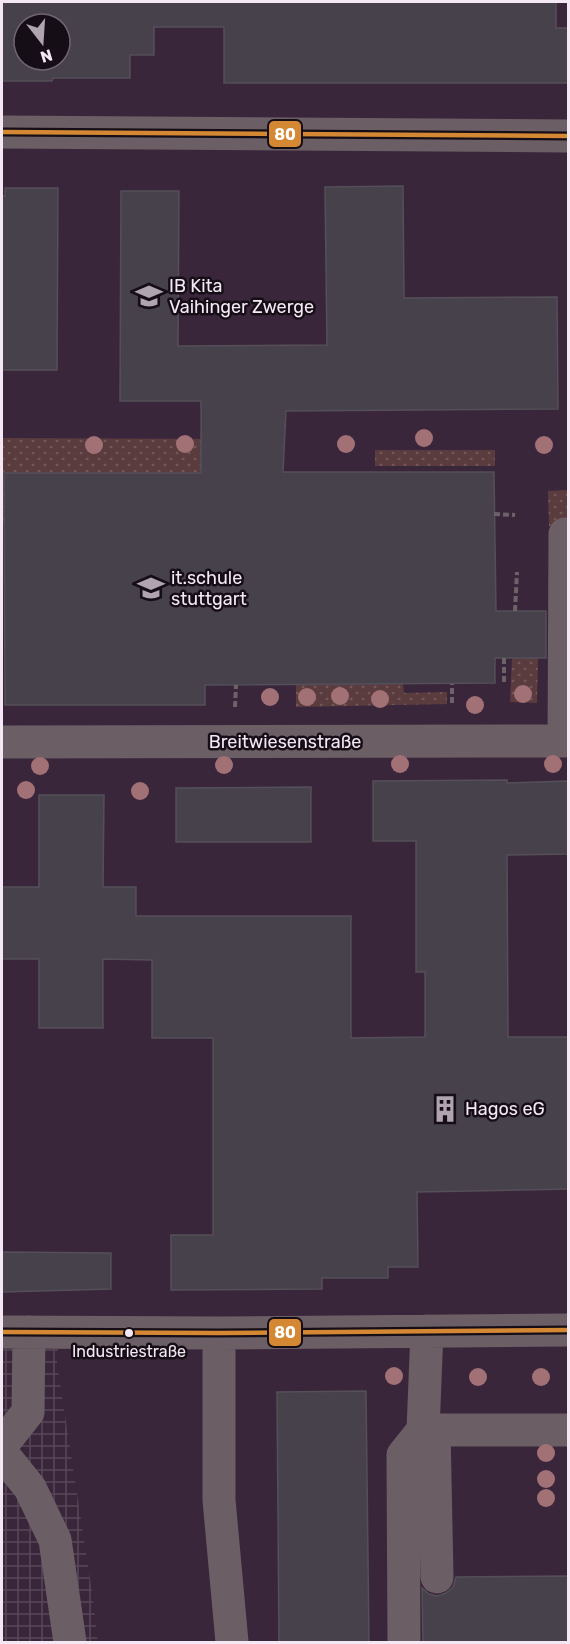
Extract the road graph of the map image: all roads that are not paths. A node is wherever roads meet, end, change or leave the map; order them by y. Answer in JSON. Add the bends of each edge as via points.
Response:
{"nodes":[{"id":1,"x":2,"y":132,"type":"edge"},
{"id":2,"x":568,"y":136,"type":"edge"},
{"id":3,"x":565,"y":534,"type":"dead end"},
{"id":4,"x":566,"y":741,"type":"edge"},
{"id":5,"x":2,"y":742,"type":"edge"},
{"id":6,"x":568,"y":1329,"type":"edge"},
{"id":7,"x":427,"y":1331,"type":"junction"},
{"id":8,"x":15,"y":1332,"type":"edge"},
{"id":9,"x":219,"y":1333,"type":"junction"},
{"id":10,"x":438,"y":1430,"type":"junction"},
{"id":11,"x":568,"y":1430,"type":"edge"},
{"id":12,"x":2,"y":1445,"type":"edge"},
{"id":13,"x":2,"y":1453,"type":"edge"},
{"id":14,"x":446,"y":1577,"type":"dead end"},
{"id":15,"x":70,"y":1642,"type":"edge"},
{"id":16,"x":232,"y":1642,"type":"edge"},
{"id":17,"x":404,"y":1642,"type":"edge"}],
"edges":[{"from":1,"to":2,"type":"street"},
{"from":3,"to":4,"type":"street"},
{"from":4,"to":5,"type":"street","name":"Breitwiesenstraße"},
{"from":6,"to":7,"type":"street"},
{"from":7,"to":9,"type":"street"},
{"from":7,"to":10,"type":"street"},
{"from":8,"to":9,"type":"street"},
{"from":8,"to":12,"type":"street","via":[[28,1412]]},
{"from":9,"to":16,"type":"street","via":[[210,1465],[219,1500]]},
{"from":10,"to":11,"type":"street"},
{"from":10,"to":14,"type":"street"},
{"from":10,"to":17,"type":"street","via":[[403,1455]]},
{"from":13,"to":15,"type":"street","via":[[30,1488],[55,1540]]}]}
